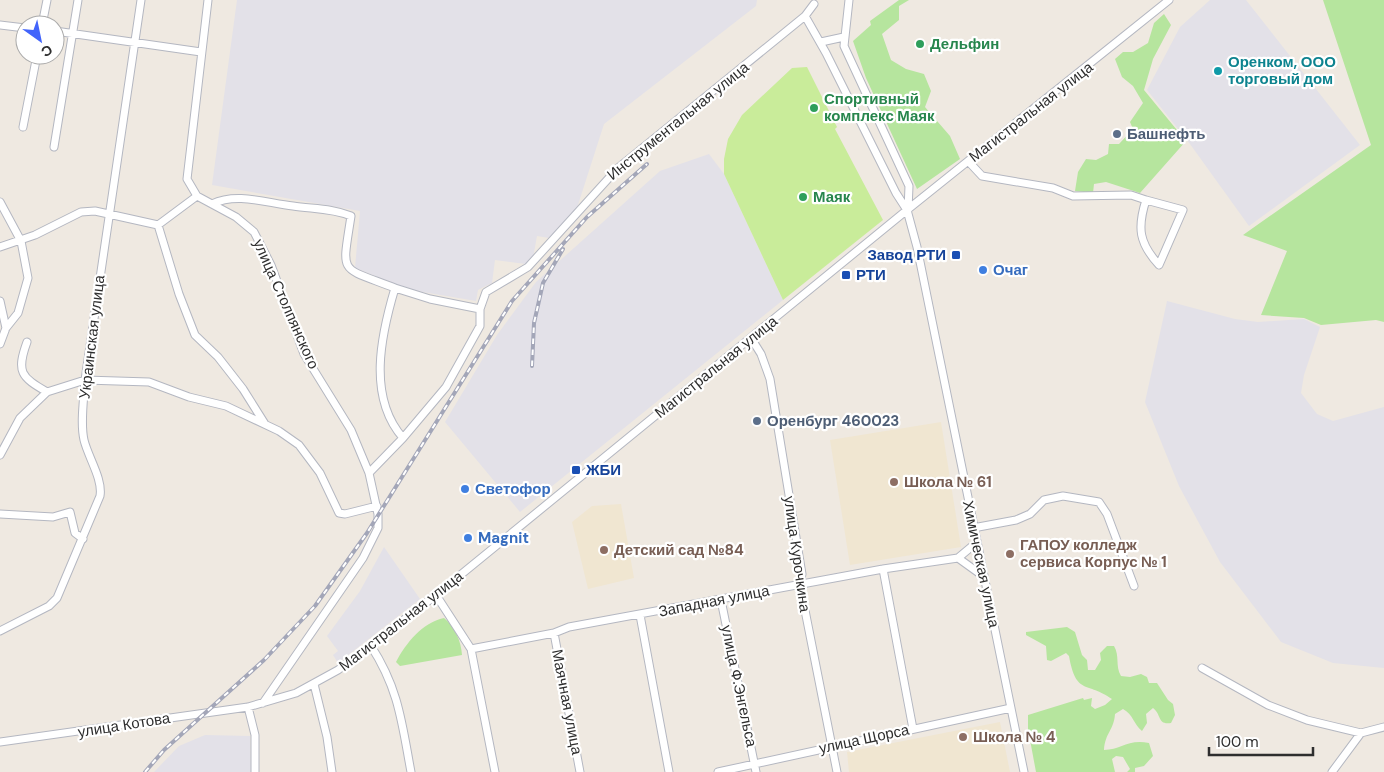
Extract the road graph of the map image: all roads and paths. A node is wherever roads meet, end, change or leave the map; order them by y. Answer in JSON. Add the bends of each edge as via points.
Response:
{"nodes":[{"id":1,"x":47,"y":0,"type":"edge"},
{"id":2,"x":78,"y":0,"type":"edge"},
{"id":3,"x":141,"y":0,"type":"edge"},
{"id":4,"x":208,"y":0,"type":"edge"},
{"id":5,"x":849,"y":0,"type":"edge"},
{"id":6,"x":1169,"y":0,"type":"edge"},
{"id":7,"x":814,"y":4,"type":"dead end"},
{"id":8,"x":44,"y":15,"type":"edge"},
{"id":9,"x":805,"y":16,"type":"junction"},
{"id":10,"x":0,"y":25,"type":"edge"},
{"id":11,"x":15,"y":27,"type":"edge"},
{"id":12,"x":65,"y":32,"type":"edge"},
{"id":13,"x":73,"y":33,"type":"junction"},
{"id":14,"x":844,"y":37,"type":"junction"},
{"id":15,"x":134,"y":41,"type":"junction"},
{"id":16,"x":821,"y":42,"type":"junction"},
{"id":17,"x":201,"y":52,"type":"junction"},
{"id":18,"x":35,"y":65,"type":"edge"},
{"id":19,"x":23,"y":127,"type":"dead end"},
{"id":20,"x":54,"y":147,"type":"dead end"},
{"id":21,"x":968,"y":161,"type":"junction"},
{"id":22,"x":197,"y":196,"type":"junction"},
{"id":23,"x":1146,"y":200,"type":"junction"},
{"id":24,"x":0,"y":202,"type":"edge"},
{"id":25,"x":212,"y":204,"type":"junction"},
{"id":26,"x":908,"y":210,"type":"junction"},
{"id":27,"x":109,"y":214,"type":"junction"},
{"id":28,"x":158,"y":225,"type":"junction"},
{"id":29,"x":21,"y":241,"type":"junction"},
{"id":30,"x":0,"y":247,"type":"edge"},
{"id":31,"x":0,"y":251,"type":"edge"},
{"id":32,"x":395,"y":288,"type":"junction"},
{"id":33,"x":0,"y":301,"type":"edge"},
{"id":34,"x":480,"y":309,"type":"junction"},
{"id":35,"x":6,"y":328,"type":"junction"},
{"id":36,"x":751,"y":338,"type":"junction"},
{"id":37,"x":27,"y":342,"type":"dead end"},
{"id":38,"x":0,"y":344,"type":"edge"},
{"id":39,"x":85,"y":380,"type":"junction"},
{"id":40,"x":47,"y":392,"type":"junction"},
{"id":41,"x":265,"y":425,"type":"junction"},
{"id":42,"x":403,"y":438,"type":"junction"},
{"id":43,"x":0,"y":455,"type":"edge"},
{"id":44,"x":369,"y":473,"type":"junction"},
{"id":45,"x":377,"y":506,"type":"junction"},
{"id":46,"x":0,"y":514,"type":"edge"},
{"id":47,"x":973,"y":528,"type":"junction"},
{"id":48,"x":83,"y":540,"type":"junction"},
{"id":49,"x":976,"y":542,"type":"junction"},
{"id":50,"x":958,"y":558,"type":"junction"},
{"id":51,"x":883,"y":569,"type":"junction"},
{"id":52,"x":983,"y":576,"type":"junction"},
{"id":53,"x":800,"y":585,"type":"junction"},
{"id":54,"x":1134,"y":586,"type":"dead end"},
{"id":55,"x":436,"y":595,"type":"junction"},
{"id":56,"x":721,"y":600,"type":"junction"},
{"id":57,"x":640,"y":615,"type":"junction"},
{"id":58,"x":0,"y":631,"type":"edge"},
{"id":59,"x":554,"y":633,"type":"junction"},
{"id":60,"x":371,"y":646,"type":"junction"},
{"id":61,"x":471,"y":649,"type":"junction"},
{"id":62,"x":1202,"y":668,"type":"dead end"},
{"id":63,"x":314,"y":684,"type":"junction"},
{"id":64,"x":263,"y":703,"type":"junction"},
{"id":65,"x":248,"y":707,"type":"junction"},
{"id":66,"x":1011,"y":708,"type":"junction"},
{"id":67,"x":1384,"y":727,"type":"edge"},
{"id":68,"x":913,"y":729,"type":"junction"},
{"id":69,"x":1361,"y":733,"type":"junction"},
{"id":70,"x":0,"y":742,"type":"edge"},
{"id":71,"x":834,"y":745,"type":"junction"},
{"id":72,"x":756,"y":768,"type":"edge"},
{"id":73,"x":255,"y":772,"type":"edge"},
{"id":74,"x":332,"y":772,"type":"edge"},
{"id":75,"x":411,"y":772,"type":"edge"},
{"id":76,"x":495,"y":772,"type":"edge"},
{"id":77,"x":580,"y":772,"type":"edge"},
{"id":78,"x":669,"y":772,"type":"edge"},
{"id":79,"x":718,"y":772,"type":"edge"},
{"id":80,"x":837,"y":772,"type":"edge"},
{"id":81,"x":1024,"y":772,"type":"edge"},
{"id":82,"x":1332,"y":772,"type":"edge"}],
"edges":[{"from":1,"to":8,"type":"street"},
{"from":2,"to":13,"type":"street"},
{"from":3,"to":15,"type":"street","name":"Украинская улица"},
{"from":4,"to":17,"type":"street"},
{"from":5,"to":14,"type":"street","name":"Химическая улица"},
{"from":6,"to":21,"type":"street","name":"Магистральная улица"},
{"from":7,"to":9,"type":"street","name":"Инструментальная улица"},
{"from":9,"to":16,"type":"street","name":"Химическая улица"},
{"from":9,"to":34,"type":"street","name":"Инструментальная улица","via":[[618,168],[528,267],[486,292]]},
{"from":10,"to":11,"type":"street"},
{"from":12,"to":13,"type":"street"},
{"from":13,"to":15,"type":"street"},
{"from":13,"to":20,"type":"street"},
{"from":14,"to":16,"type":"street"},
{"from":14,"to":26,"type":"street","name":"Химическая улица","via":[[844,46],[910,186]]},
{"from":15,"to":17,"type":"street"},
{"from":15,"to":27,"type":"street","name":"Украинская улица"},
{"from":16,"to":26,"type":"street","name":"Химическая улица","via":[[896,193]]},
{"from":17,"to":22,"type":"street","via":[[187,179]]},
{"from":18,"to":19,"type":"street"},
{"from":21,"to":23,"type":"street","via":[[982,176],[1053,188],[1073,196],[1131,195]]},
{"from":21,"to":26,"type":"street","name":"Магистральная улица"},
{"from":22,"to":25,"type":"street","name":"улица Столпянского"},
{"from":22,"to":28,"type":"street"},
{"from":23,"to":23,"type":"street","via":[[1183,210],[1159,265],[1148,253],[1140,233]]},
{"from":24,"to":29,"type":"street"},
{"from":25,"to":32,"type":"street","via":[[230,198],[317,208],[350,216],[344,254],[346,266],[355,273]]},
{"from":25,"to":44,"type":"street","name":"улица Столпянского","via":[[254,232],[271,265],[304,354],[351,430]]},
{"from":26,"to":36,"type":"street","name":"Магистральная улица"},
{"from":26,"to":47,"type":"street","name":"Химическая улица"},
{"from":27,"to":28,"type":"street"},
{"from":27,"to":29,"type":"street","via":[[81,212]]},
{"from":27,"to":39,"type":"street","name":"Украинская улица"},
{"from":28,"to":41,"type":"street","via":[[195,335],[218,357],[243,389]]},
{"from":29,"to":30,"type":"street"},
{"from":29,"to":35,"type":"street","via":[[28,278],[18,313]]},
{"from":30,"to":31,"type":"street"},
{"from":32,"to":34,"type":"street"},
{"from":32,"to":42,"type":"street","via":[[383,326],[381,380],[386,410],[394,428]]},
{"from":33,"to":35,"type":"street"},
{"from":34,"to":42,"type":"street","name":"Инструментальная улица","via":[[480,326],[446,387]]},
{"from":35,"to":38,"type":"street"},
{"from":36,"to":53,"type":"street","name":"улица Курочкина","via":[[770,379],[802,574]]},
{"from":36,"to":55,"type":"street","name":"Магистральная улица"},
{"from":37,"to":40,"type":"street","via":[[22,354],[22,375]]},
{"from":39,"to":40,"type":"street"},
{"from":39,"to":41,"type":"street","via":[[149,382],[226,406]]},
{"from":39,"to":48,"type":"street","name":"Украинская улица","via":[[84,438],[102,487]]},
{"from":40,"to":43,"type":"street","via":[[20,418]]},
{"from":41,"to":45,"type":"street","via":[[299,445],[320,473],[339,513]]},
{"from":42,"to":44,"type":"street","name":"Инструментальная улица"},
{"from":44,"to":45,"type":"street","name":"улица Столпянского"},
{"from":45,"to":64,"type":"street","name":"улица Столпянского","via":[[378,528],[363,558]]},
{"from":46,"to":48,"type":"street","via":[[54,517],[70,512],[75,533]]},
{"from":47,"to":49,"type":"street","name":"Химическая улица"},
{"from":47,"to":54,"type":"street","via":[[1016,520],[1030,514],[1044,500],[1063,496],[1099,502]]},
{"from":48,"to":58,"type":"street","name":"Украинская улица","via":[[57,598],[49,606]]},
{"from":49,"to":50,"type":"street"},
{"from":49,"to":52,"type":"street","name":"Химическая улица"},
{"from":50,"to":51,"type":"street","name":"Западная улица"},
{"from":50,"to":52,"type":"street"},
{"from":51,"to":53,"type":"street","name":"Западная улица"},
{"from":51,"to":68,"type":"street"},
{"from":52,"to":66,"type":"street","name":"Химическая улица"},
{"from":53,"to":56,"type":"street","name":"Западная улица"},
{"from":53,"to":71,"type":"street","name":"улица Курочкина"},
{"from":55,"to":60,"type":"street","name":"Магистральная улица"},
{"from":55,"to":61,"type":"street"},
{"from":56,"to":57,"type":"street","name":"Западная улица"},
{"from":56,"to":72,"type":"street","name":"улица Ф.Энгельса"},
{"from":57,"to":59,"type":"street","name":"Западная улица","via":[[569,627]]},
{"from":57,"to":78,"type":"street"},
{"from":59,"to":61,"type":"street","name":"Западная улица"},
{"from":59,"to":77,"type":"street","name":"Маячная улица"},
{"from":60,"to":63,"type":"street","name":"Магистральная улица"},
{"from":60,"to":75,"type":"street","via":[[398,700]]},
{"from":61,"to":76,"type":"street"},
{"from":62,"to":69,"type":"street","via":[[1276,708],[1307,720]]},
{"from":63,"to":64,"type":"street","name":"Магистральная улица"},
{"from":63,"to":74,"type":"street","via":[[328,737]]},
{"from":64,"to":65,"type":"street","name":"Магистральная улица"},
{"from":65,"to":70,"type":"street","name":"улица Котова"},
{"from":65,"to":73,"type":"street","via":[[255,735]]},
{"from":66,"to":68,"type":"street","name":"улица Щорса"},
{"from":66,"to":81,"type":"street","name":"Химическая улица"},
{"from":67,"to":69,"type":"street"},
{"from":68,"to":71,"type":"street","name":"улица Щорса"},
{"from":69,"to":82,"type":"street"},
{"from":71,"to":72,"type":"street","name":"улица Щорса"},
{"from":71,"to":80,"type":"street","name":"улица Курочкина"},
{"from":72,"to":79,"type":"street","name":"улица Щорса"}]}
